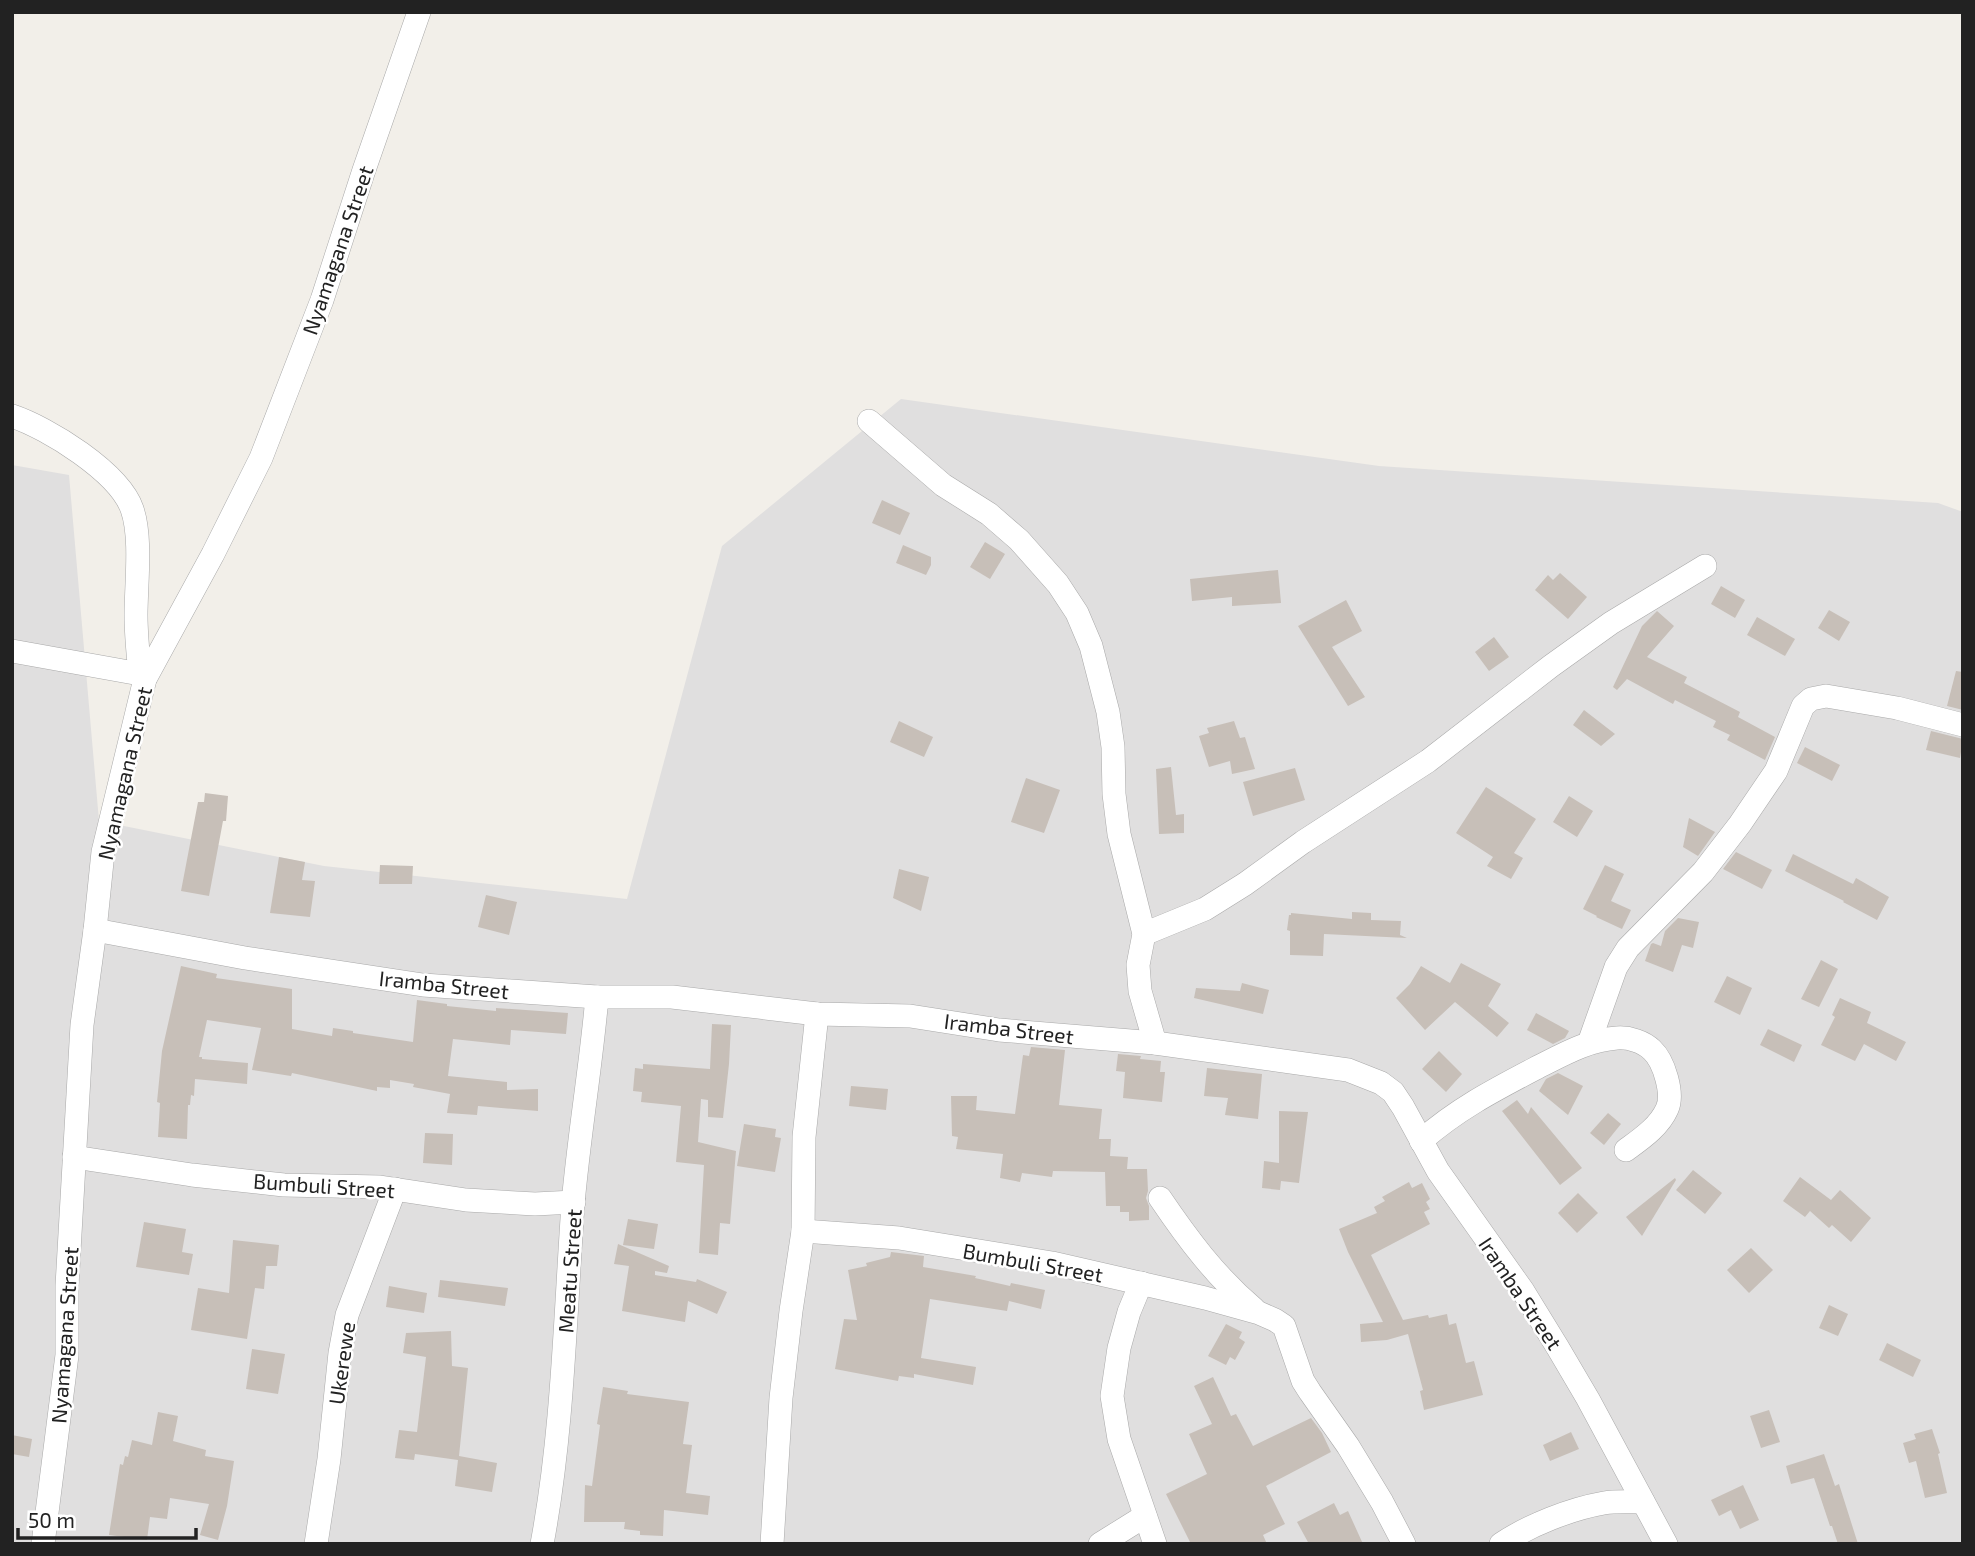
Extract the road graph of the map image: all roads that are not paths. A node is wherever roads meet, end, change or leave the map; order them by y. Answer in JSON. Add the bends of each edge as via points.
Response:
{"nodes":[{"id":1,"x":419,"y":12,"type":"edge"},
{"id":2,"x":12,"y":416,"type":"edge"},
{"id":3,"x":869,"y":421,"type":"dead end"},
{"id":4,"x":1705,"y":566,"type":"dead end"},
{"id":5,"x":12,"y":651,"type":"edge"},
{"id":6,"x":142,"y":677,"type":"junction"},
{"id":7,"x":1963,"y":724,"type":"edge"},
{"id":8,"x":95,"y":930,"type":"junction"},
{"id":9,"x":1144,"y":934,"type":"junction"},
{"id":10,"x":597,"y":997,"type":"junction"},
{"id":11,"x":817,"y":1014,"type":"junction"},
{"id":12,"x":1155,"y":1043,"type":"junction"},
{"id":13,"x":1589,"y":1043,"type":"junction"},
{"id":14,"x":1421,"y":1141,"type":"junction"},
{"id":15,"x":1626,"y":1150,"type":"dead end"},
{"id":16,"x":75,"y":1157,"type":"junction"},
{"id":17,"x":395,"y":1189,"type":"junction"},
{"id":18,"x":1160,"y":1198,"type":"dead end"},
{"id":19,"x":573,"y":1202,"type":"junction"},
{"id":20,"x":803,"y":1231,"type":"junction"},
{"id":21,"x":1141,"y":1283,"type":"junction"},
{"id":22,"x":1259,"y":1313,"type":"junction"},
{"id":23,"x":1643,"y":1502,"type":"junction"},
{"id":24,"x":1145,"y":1516,"type":"junction"},
{"id":25,"x":43,"y":1544,"type":"edge"},
{"id":26,"x":316,"y":1544,"type":"edge"},
{"id":27,"x":542,"y":1544,"type":"edge"},
{"id":28,"x":772,"y":1544,"type":"edge"},
{"id":29,"x":1100,"y":1544,"type":"edge"},
{"id":30,"x":1155,"y":1544,"type":"edge"},
{"id":31,"x":1404,"y":1544,"type":"edge"},
{"id":32,"x":1501,"y":1544,"type":"edge"},
{"id":33,"x":1666,"y":1544,"type":"edge"}],
"edges":[{"from":1,"to":6,"type":"street","name":"Nyamagana Street","via":[[322,300],[261,458],[213,554]]},
{"from":2,"to":6,"type":"street","via":[[52,434],[96,466],[122,490],[132,509]]},
{"from":3,"to":9,"type":"street","via":[[943,485],[1019,540],[1077,613],[1108,712],[1119,834]]},
{"from":4,"to":9,"type":"street","via":[[1611,623],[1428,761],[1245,884],[1205,909]]},
{"from":5,"to":6,"type":"street"},
{"from":6,"to":8,"type":"street","name":"Nyamagana Street","via":[[103,852]]},
{"from":7,"to":13,"type":"street","via":[[1826,696],[1811,699],[1803,706],[1776,771],[1740,824],[1703,872],[1628,948],[1616,967]]},
{"from":8,"to":10,"type":"street","name":"Iramba Street","via":[[423,985]]},
{"from":8,"to":16,"type":"street","name":"Nyamagana Street","via":[[82,1025]]},
{"from":9,"to":12,"type":"street","via":[[1138,965],[1140,991]]},
{"from":10,"to":11,"type":"street","name":"Iramba Street","via":[[671,997]]},
{"from":10,"to":19,"type":"street","name":"Meatu Street"},
{"from":11,"to":12,"type":"street","name":"Iramba Street","via":[[910,1016],[999,1030]]},
{"from":11,"to":20,"type":"street","via":[[804,1137]]},
{"from":12,"to":14,"type":"street","name":"Iramba Street","via":[[1348,1070],[1381,1083],[1392,1093]]},
{"from":13,"to":14,"type":"street","via":[[1487,1094]]},
{"from":13,"to":15,"type":"street","via":[[1620,1038],[1641,1042],[1653,1051],[1670,1087],[1668,1107],[1659,1122]]},
{"from":14,"to":23,"type":"street","name":"Iramba Street","via":[[1551,1336]]},
{"from":16,"to":17,"type":"street","name":"Bumbuli Street","via":[[284,1185]]},
{"from":16,"to":25,"type":"street","name":"Nyamagana Street","via":[[67,1355]]},
{"from":17,"to":19,"type":"street","name":"Bumbuli Street","via":[[466,1200]]},
{"from":17,"to":26,"type":"street","name":"Ukerewe","via":[[347,1315]]},
{"from":18,"to":22,"type":"street","name":"Bumbuli Street","via":[[1206,1261]]},
{"from":19,"to":27,"type":"street","name":"Meatu Street","via":[[556,1431]]},
{"from":20,"to":21,"type":"street","name":"Bumbuli Street","via":[[899,1238]]},
{"from":20,"to":28,"type":"street","via":[[781,1398]]},
{"from":21,"to":22,"type":"street","name":"Bumbuli Street"},
{"from":21,"to":24,"type":"street","via":[[1119,1348],[1112,1396],[1119,1439]]},
{"from":22,"to":31,"type":"street","name":"Bumbuli Street","via":[[1284,1326],[1303,1381],[1348,1446]]},
{"from":23,"to":32,"type":"street","via":[[1605,1503],[1570,1513]]},
{"from":23,"to":33,"type":"street","name":"Iramba Street"},
{"from":24,"to":29,"type":"street"},
{"from":24,"to":30,"type":"street"}]}
